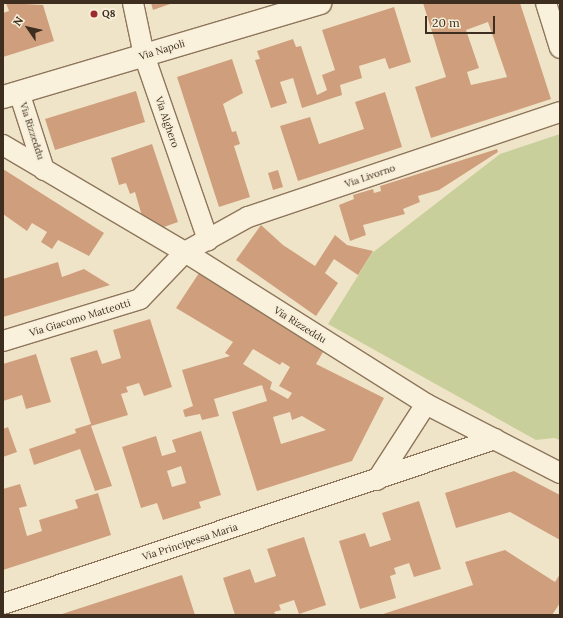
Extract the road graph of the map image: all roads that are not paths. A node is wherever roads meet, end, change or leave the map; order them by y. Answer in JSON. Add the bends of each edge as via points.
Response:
{"nodes":[{"id":1,"x":133,"y":3,"type":"edge"},
{"id":2,"x":320,"y":3,"type":"edge"},
{"id":3,"x":546,"y":3,"type":"edge"},
{"id":4,"x":560,"y":48,"type":"edge"},
{"id":5,"x":144,"y":55,"type":"junction"},
{"id":6,"x":11,"y":95,"type":"edge"},
{"id":7,"x":560,"y":112,"type":"edge"},
{"id":8,"x":3,"y":145,"type":"edge"},
{"id":9,"x":44,"y":170,"type":"junction"},
{"id":10,"x":208,"y":240,"type":"junction"},
{"id":11,"x":185,"y":252,"type":"junction"},
{"id":12,"x":3,"y":341,"type":"edge"},
{"id":13,"x":426,"y":404,"type":"junction"},
{"id":14,"x":495,"y":439,"type":"junction"},
{"id":15,"x":560,"y":473,"type":"edge"},
{"id":16,"x":377,"y":480,"type":"junction"},
{"id":17,"x":3,"y":604,"type":"edge"}],
"edges":[{"from":1,"to":5,"type":"street","name":"Via Alghero"},
{"from":2,"to":5,"type":"main road","name":"Via Napoli"},
{"from":3,"to":4,"type":"street"},
{"from":5,"to":6,"type":"main road","name":"Via Napoli"},
{"from":5,"to":10,"type":"street","name":"Via Alghero"},
{"from":6,"to":9,"type":"street","name":"Via Rizzeddu"},
{"from":7,"to":10,"type":"street","name":"Via Livorno","via":[[248,217]]},
{"from":8,"to":9,"type":"street","name":"Via Rizzeddu"},
{"from":9,"to":11,"type":"street","name":"Via Rizzeddu"},
{"from":10,"to":11,"type":"street","name":"Via Livorno"},
{"from":11,"to":12,"type":"street","name":"Via Giacomo Matteotti","via":[[140,299]]},
{"from":11,"to":13,"type":"street","name":"Via Rizzeddu"},
{"from":13,"to":14,"type":"street","name":"Via Rizzeddu"},
{"from":13,"to":16,"type":"street"},
{"from":14,"to":15,"type":"street","name":"Via Rizzeddu"},
{"from":14,"to":16,"type":"street","name":"Via Principessa Maria"},
{"from":16,"to":17,"type":"street","name":"Via Principessa Maria"}]}
